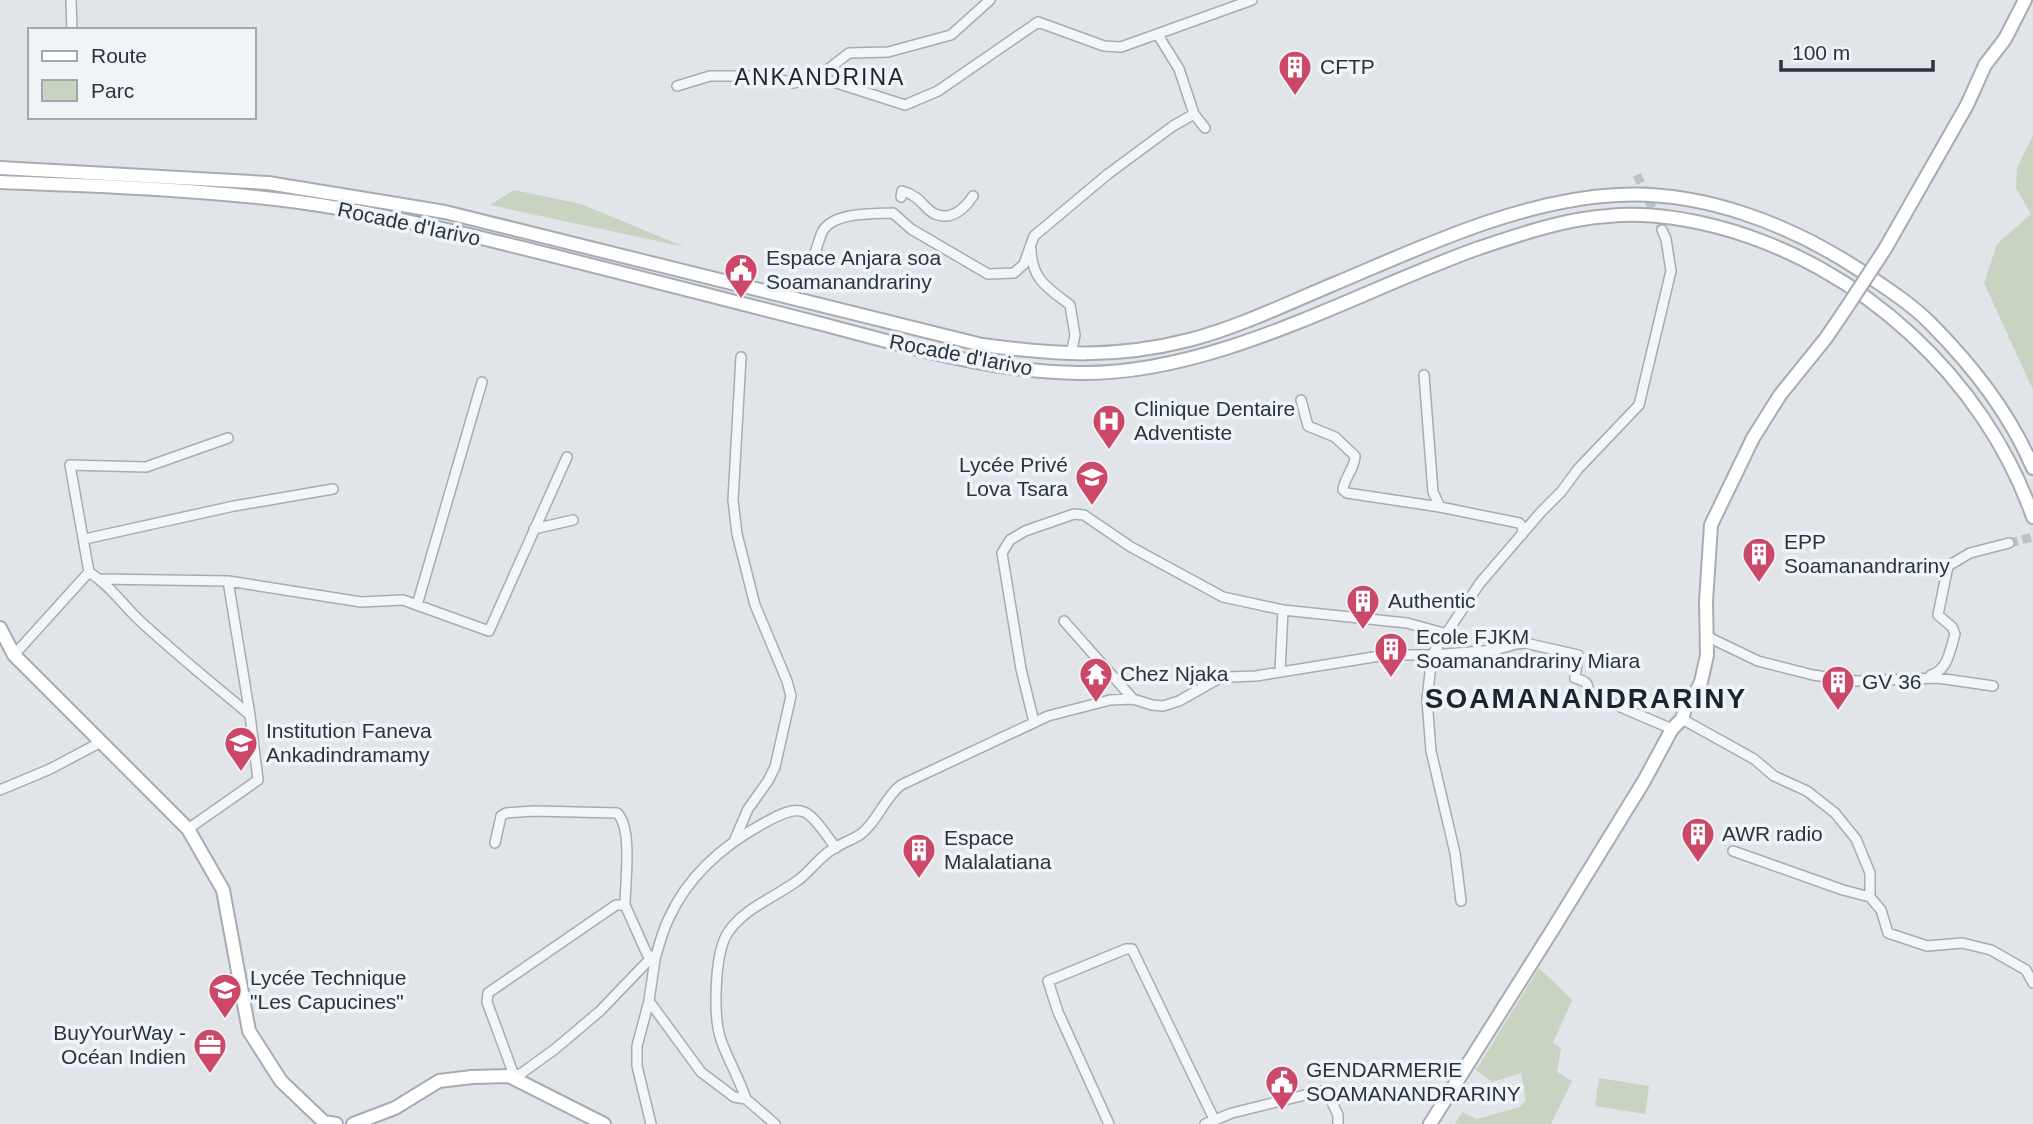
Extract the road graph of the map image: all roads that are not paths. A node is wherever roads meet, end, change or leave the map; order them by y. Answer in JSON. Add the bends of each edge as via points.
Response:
{"nodes":[{"id":1,"x":71,"y":0,"type":"edge"},
{"id":2,"x":990,"y":0,"type":"edge"},
{"id":3,"x":1252,"y":0,"type":"edge"},
{"id":4,"x":2025,"y":0,"type":"edge"},
{"id":5,"x":72,"y":28,"type":"edge"},
{"id":6,"x":1158,"y":35,"type":"junction"},
{"id":7,"x":818,"y":77,"type":"junction"},
{"id":8,"x":677,"y":86,"type":"dead end"},
{"id":9,"x":1194,"y":114,"type":"junction"},
{"id":10,"x":1205,"y":128,"type":"dead end"},
{"id":11,"x":0,"y":168,"type":"edge"},
{"id":12,"x":0,"y":182,"type":"edge"},
{"id":13,"x":974,"y":196,"type":"dead end"},
{"id":14,"x":901,"y":197,"type":"dead end"},
{"id":15,"x":1662,"y":230,"type":"tunnel mouth"},
{"id":16,"x":1031,"y":245,"type":"junction"},
{"id":17,"x":814,"y":255,"type":"dead end"},
{"id":18,"x":1071,"y":354,"type":"junction"},
{"id":19,"x":741,"y":357,"type":"dead end"},
{"id":20,"x":1424,"y":374,"type":"dead end"},
{"id":21,"x":482,"y":382,"type":"dead end"},
{"id":22,"x":1301,"y":401,"type":"dead end"},
{"id":23,"x":228,"y":438,"type":"dead end"},
{"id":24,"x":566,"y":457,"type":"dead end"},
{"id":25,"x":2033,"y":468,"type":"edge"},
{"id":26,"x":333,"y":489,"type":"dead end"},
{"id":27,"x":1440,"y":507,"type":"junction"},
{"id":28,"x":2033,"y":517,"type":"edge"},
{"id":29,"x":573,"y":520,"type":"dead end"},
{"id":30,"x":534,"y":529,"type":"junction"},
{"id":31,"x":1522,"y":536,"type":"junction"},
{"id":32,"x":85,"y":539,"type":"junction"},
{"id":33,"x":2010,"y":543,"type":"tunnel mouth"},
{"id":34,"x":89,"y":572,"type":"junction"},
{"id":35,"x":100,"y":579,"type":"junction"},
{"id":36,"x":228,"y":581,"type":"junction"},
{"id":37,"x":417,"y":605,"type":"junction"},
{"id":38,"x":1283,"y":610,"type":"junction"},
{"id":39,"x":1064,"y":621,"type":"dead end"},
{"id":40,"x":0,"y":628,"type":"edge"},
{"id":41,"x":1447,"y":634,"type":"junction"},
{"id":42,"x":1706,"y":636,"type":"junction"},
{"id":43,"x":14,"y":655,"type":"junction"},
{"id":44,"x":1433,"y":655,"type":"junction"},
{"id":45,"x":1280,"y":672,"type":"junction"},
{"id":46,"x":1919,"y":678,"type":"junction"},
{"id":47,"x":1993,"y":686,"type":"dead end"},
{"id":48,"x":1133,"y":699,"type":"junction"},
{"id":49,"x":250,"y":715,"type":"junction"},
{"id":50,"x":1682,"y":719,"type":"junction"},
{"id":51,"x":1034,"y":722,"type":"junction"},
{"id":52,"x":1672,"y":729,"type":"junction"},
{"id":53,"x":101,"y":742,"type":"junction"},
{"id":54,"x":0,"y":790,"type":"edge"},
{"id":55,"x":188,"y":828,"type":"junction"},
{"id":56,"x":734,"y":841,"type":"junction"},
{"id":57,"x":495,"y":843,"type":"dead end"},
{"id":58,"x":836,"y":848,"type":"junction"},
{"id":59,"x":1733,"y":851,"type":"dead end"},
{"id":60,"x":1870,"y":897,"type":"junction"},
{"id":61,"x":1461,"y":901,"type":"dead end"},
{"id":62,"x":625,"y":905,"type":"junction"},
{"id":63,"x":655,"y":959,"type":"junction"},
{"id":64,"x":2033,"y":983,"type":"edge"},
{"id":65,"x":649,"y":1001,"type":"junction"},
{"id":66,"x":515,"y":1078,"type":"junction"},
{"id":67,"x":746,"y":1099,"type":"junction"},
{"id":68,"x":1210,"y":1122,"type":"edge"},
{"id":69,"x":327,"y":1123,"type":"edge"},
{"id":70,"x":353,"y":1124,"type":"edge"},
{"id":71,"x":604,"y":1124,"type":"edge"},
{"id":72,"x":651,"y":1124,"type":"edge"},
{"id":73,"x":775,"y":1124,"type":"edge"},
{"id":74,"x":1109,"y":1124,"type":"edge"},
{"id":75,"x":1338,"y":1124,"type":"edge"},
{"id":76,"x":1430,"y":1124,"type":"edge"}],
"edges":[{"from":1,"to":5,"type":"street"},
{"from":2,"to":7,"type":"street","via":[[951,35],[888,52],[849,53]]},
{"from":3,"to":6,"type":"street"},
{"from":4,"to":42,"type":"main road","bridge":true,"via":[[1885,248],[1753,438],[1711,525]]},
{"from":6,"to":7,"type":"street","via":[[1121,47],[1104,46],[1038,22],[938,91],[905,105]]},
{"from":6,"to":9,"type":"street","via":[[1179,69]]},
{"from":7,"to":8,"type":"street","via":[[793,83],[768,76],[710,76]]},
{"from":9,"to":10,"type":"street"},
{"from":9,"to":16,"type":"street","via":[[1108,174],[1034,236]]},
{"from":11,"to":18,"type":"main road","name":"Rocade d'Iarivo","via":[[268,183],[354,195],[445,212],[982,345]]},
{"from":12,"to":28,"type":"main road","name":"Rocade d'Iarivo","via":[[197,191],[348,210],[474,237],[923,350],[1004,367],[1079,373],[1136,369],[1212,352],[1456,257],[1555,225],[1612,215],[1674,219],[1758,239],[1828,274],[1906,329],[1978,411]]},
{"from":13,"to":14,"type":"street","via":[[963,210],[949,216],[934,214],[909,193],[902,191]]},
{"from":15,"to":31,"type":"street","via":[[1671,271],[1639,405],[1577,469]]},
{"from":16,"to":17,"type":"street","via":[[1024,264],[1014,273],[988,274],[911,229],[893,213],[849,215],[825,227]]},
{"from":16,"to":18,"type":"street","via":[[1032,266],[1041,282],[1070,305],[1075,335]]},
{"from":18,"to":25,"type":"main road","name":"Rocade d'Iarivo","via":[[1140,350],[1190,339],[1254,318],[1419,248],[1521,213],[1583,199],[1656,195],[1733,211],[1780,228],[1889,289],[1958,353],[1993,398]]},
{"from":19,"to":56,"type":"street","via":[[733,499],[737,534],[755,605],[791,696],[775,767]]},
{"from":20,"to":27,"type":"street","via":[[1433,492]]},
{"from":21,"to":37,"type":"street"},
{"from":22,"to":27,"type":"street","via":[[1308,426],[1335,437],[1355,456],[1343,484],[1347,493]]},
{"from":23,"to":32,"type":"street","via":[[146,467],[70,465]]},
{"from":24,"to":30,"type":"street"},
{"from":26,"to":32,"type":"street"},
{"from":27,"to":31,"type":"street","via":[[1519,523]]},
{"from":29,"to":30,"type":"street"},
{"from":30,"to":37,"type":"street","via":[[489,631]]},
{"from":31,"to":41,"type":"street","via":[[1480,583]]},
{"from":32,"to":34,"type":"street"},
{"from":33,"to":46,"type":"street","via":[[1970,553],[1948,566],[1938,615],[1955,634],[1942,669]]},
{"from":34,"to":35,"type":"street"},
{"from":34,"to":43,"type":"street"},
{"from":35,"to":36,"type":"street"},
{"from":35,"to":49,"type":"street","via":[[136,617]]},
{"from":36,"to":37,"type":"street","via":[[361,602],[403,600]]},
{"from":36,"to":49,"type":"street"},
{"from":38,"to":41,"type":"street","via":[[1407,623]]},
{"from":38,"to":45,"type":"street"},
{"from":38,"to":51,"type":"street","via":[[1210,592],[1084,515],[1074,514],[1025,531],[1010,540],[1002,553]]},
{"from":39,"to":48,"type":"street"},
{"from":40,"to":43,"type":"main road"},
{"from":41,"to":44,"type":"street"},
{"from":42,"to":46,"type":"street","via":[[1758,661],[1813,675],[1856,681]]},
{"from":42,"to":50,"type":"main road","via":[[1701,682],[1695,696],[1688,699]]},
{"from":43,"to":53,"type":"main road"},
{"from":44,"to":45,"type":"street","via":[[1386,655]]},
{"from":44,"to":52,"type":"street","via":[[1525,643],[1578,655],[1574,678],[1586,681],[1588,693]]},
{"from":44,"to":61,"type":"street","via":[[1427,700],[1431,751],[1455,853]]},
{"from":45,"to":48,"type":"street","via":[[1216,680],[1163,706]]},
{"from":46,"to":47,"type":"street"},
{"from":48,"to":51,"type":"street","via":[[1084,706]]},
{"from":49,"to":55,"type":"street","via":[[258,780]]},
{"from":50,"to":52,"type":"main road"},
{"from":50,"to":60,"type":"street","via":[[1807,791],[1835,813],[1856,839],[1870,873]]},
{"from":51,"to":58,"type":"street","via":[[901,785],[871,824]]},
{"from":52,"to":76,"type":"main road"},
{"from":53,"to":54,"type":"street"},
{"from":53,"to":55,"type":"main road"},
{"from":55,"to":69,"type":"main road","via":[[223,890],[248,1031],[281,1081]]},
{"from":56,"to":58,"type":"street","via":[[780,815],[800,811],[811,817]]},
{"from":56,"to":63,"type":"street","via":[[687,885],[668,918]]},
{"from":57,"to":62,"type":"street","via":[[501,816],[506,813],[617,813],[627,836]]},
{"from":58,"to":67,"type":"street","via":[[800,879],[740,918],[721,945],[720,1039]]},
{"from":59,"to":60,"type":"street"},
{"from":60,"to":64,"type":"street","via":[[1881,910],[1888,933],[1927,946],[1962,943],[1991,950],[2026,970]]},
{"from":62,"to":63,"type":"street","via":[[647,954]]},
{"from":62,"to":66,"type":"street","via":[[616,905],[488,993],[487,1002]]},
{"from":63,"to":65,"type":"street"},
{"from":63,"to":66,"type":"street","via":[[600,1011]]},
{"from":65,"to":67,"type":"street","via":[[701,1072],[734,1097]]},
{"from":65,"to":72,"type":"street","via":[[637,1046],[637,1066]]},
{"from":66,"to":70,"type":"main road","via":[[439,1082],[395,1108]]},
{"from":66,"to":71,"type":"main road"},
{"from":67,"to":73,"type":"street"},
{"from":68,"to":74,"type":"street","via":[[1132,949],[1126,949],[1048,981]]},
{"from":68,"to":75,"type":"street","via":[[1321,1091],[1329,1096]]}]}
